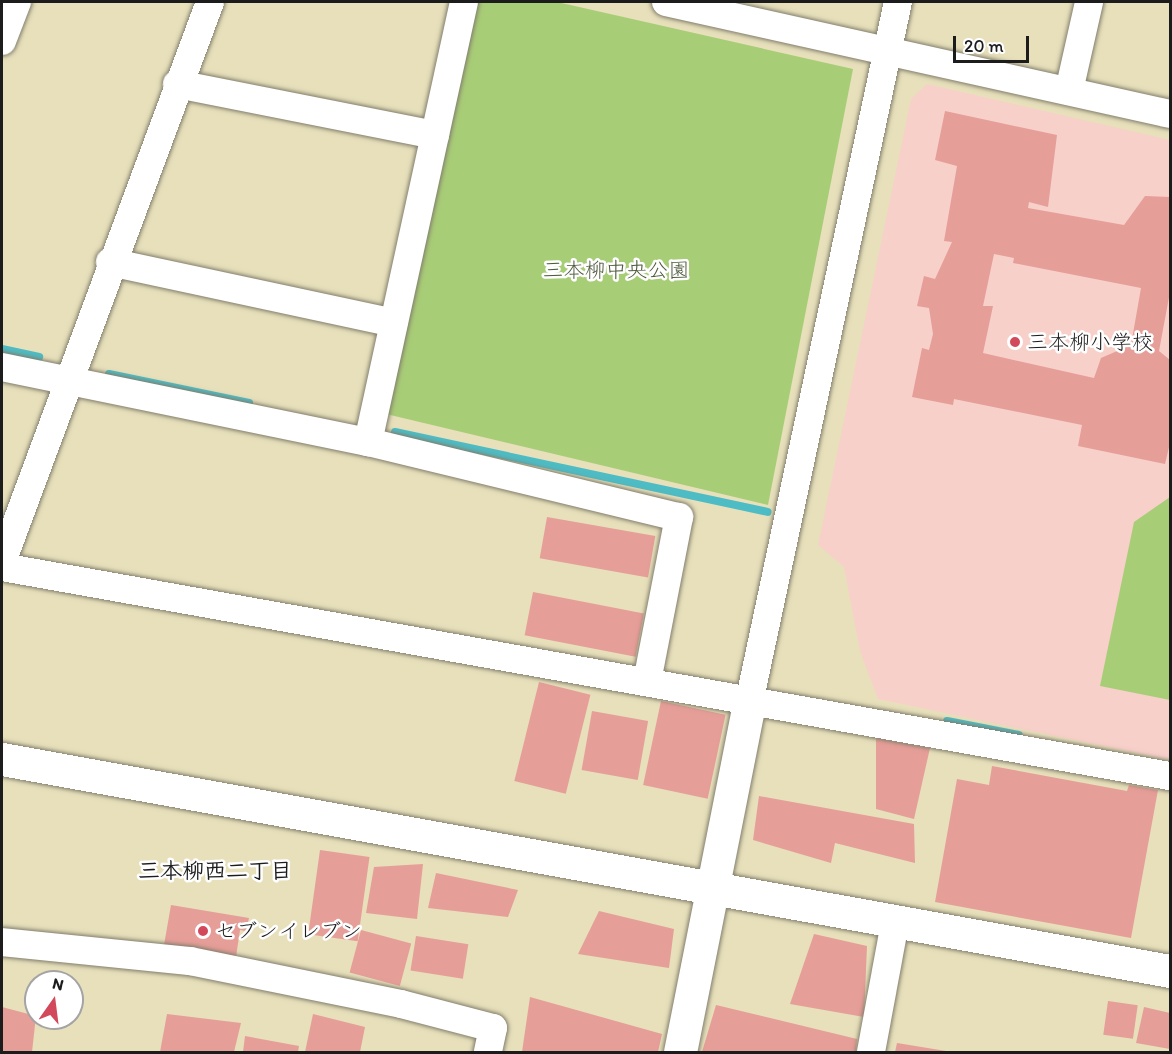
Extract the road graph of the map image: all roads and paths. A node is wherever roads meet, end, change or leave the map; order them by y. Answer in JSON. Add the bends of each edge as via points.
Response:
{"nodes":[{"id":1,"x":17,"y":2,"type":"edge"},
{"id":2,"x":210,"y":2,"type":"edge"},
{"id":3,"x":464,"y":2,"type":"edge"},
{"id":4,"x":666,"y":2,"type":"edge"},
{"id":5,"x":898,"y":2,"type":"edge"},
{"id":6,"x":1089,"y":2,"type":"edge"},
{"id":7,"x":710,"y":6,"type":"edge"},
{"id":8,"x":2,"y":41,"type":"edge"},
{"id":9,"x":888,"y":48,"type":"junction"},
{"id":10,"x":177,"y":84,"type":"junction"},
{"id":11,"x":1069,"y":91,"type":"junction"},
{"id":12,"x":1170,"y":114,"type":"edge"},
{"id":13,"x":435,"y":135,"type":"junction"},
{"id":14,"x":110,"y":262,"type":"junction"},
{"id":15,"x":394,"y":324,"type":"junction"},
{"id":16,"x":2,"y":367,"type":"edge"},
{"id":17,"x":65,"y":382,"type":"junction"},
{"id":18,"x":368,"y":442,"type":"junction"},
{"id":19,"x":2,"y":562,"type":"edge"},
{"id":20,"x":2,"y":567,"type":"edge"},
{"id":21,"x":647,"y":682,"type":"junction"},
{"id":22,"x":750,"y":698,"type":"junction"},
{"id":23,"x":2,"y":759,"type":"edge"},
{"id":24,"x":1170,"y":776,"type":"edge"},
{"id":25,"x":713,"y":890,"type":"junction"},
{"id":26,"x":895,"y":922,"type":"junction"},
{"id":27,"x":2,"y":942,"type":"edge"},
{"id":28,"x":1170,"y":971,"type":"edge"},
{"id":29,"x":488,"y":1053,"type":"edge"},
{"id":30,"x":680,"y":1053,"type":"edge"},
{"id":31,"x":871,"y":1053,"type":"edge"}],
"edges":[{"from":1,"to":8,"type":"street"},
{"from":2,"to":10,"type":"street"},
{"from":3,"to":13,"type":"street"},
{"from":4,"to":7,"type":"street"},
{"from":5,"to":9,"type":"street"},
{"from":6,"to":11,"type":"street"},
{"from":7,"to":9,"type":"street"},
{"from":9,"to":11,"type":"street"},
{"from":9,"to":22,"type":"street"},
{"from":10,"to":13,"type":"street"},
{"from":10,"to":14,"type":"street"},
{"from":11,"to":12,"type":"street"},
{"from":13,"to":15,"type":"street"},
{"from":14,"to":15,"type":"street"},
{"from":14,"to":17,"type":"street"},
{"from":15,"to":18,"type":"street"},
{"from":16,"to":17,"type":"street"},
{"from":17,"to":18,"type":"street"},
{"from":17,"to":19,"type":"street"},
{"from":18,"to":21,"type":"street","via":[[679,517]]},
{"from":20,"to":21,"type":"street"},
{"from":21,"to":22,"type":"street"},
{"from":22,"to":24,"type":"street"},
{"from":22,"to":25,"type":"street"},
{"from":23,"to":25,"type":"street"},
{"from":25,"to":26,"type":"street"},
{"from":25,"to":30,"type":"street"},
{"from":26,"to":28,"type":"street"},
{"from":26,"to":31,"type":"street"},
{"from":27,"to":29,"type":"street","via":[[190,961],[401,1004],[493,1028]]}]}
